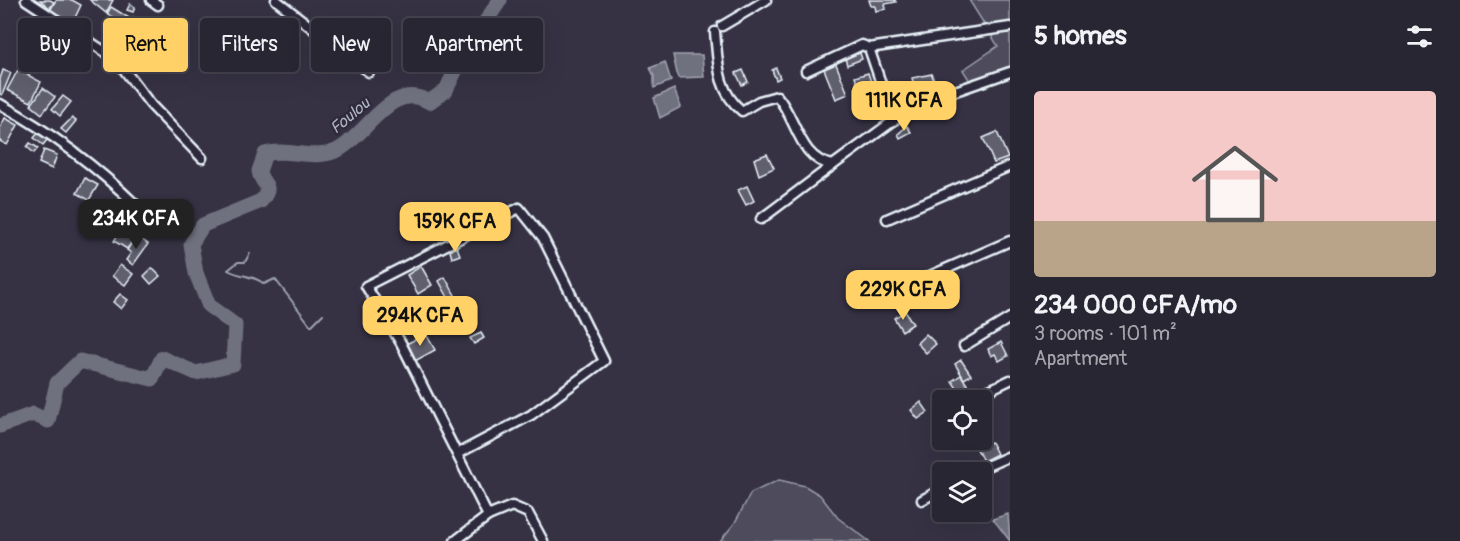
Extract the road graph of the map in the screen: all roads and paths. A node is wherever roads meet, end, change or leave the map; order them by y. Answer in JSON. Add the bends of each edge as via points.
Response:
{"nodes":[{"id":1,"x":26,"y":0,"type":"edge"},
{"id":2,"x":276,"y":0,"type":"edge"},
{"id":3,"x":766,"y":0,"type":"edge"},
{"id":4,"x":311,"y":27,"type":"edge"},
{"id":5,"x":1010,"y":27,"type":"edge"},
{"id":6,"x":869,"y":48,"type":"junction"},
{"id":7,"x":806,"y":71,"type":"dead end"},
{"id":8,"x":1010,"y":72,"type":"edge"},
{"id":9,"x":0,"y":104,"type":"edge"},
{"id":10,"x":893,"y":119,"type":"junction"},
{"id":11,"x":202,"y":158,"type":"dead end"},
{"id":12,"x":833,"y":165,"type":"junction"},
{"id":13,"x":1010,"y":166,"type":"edge"},
{"id":14,"x":137,"y":206,"type":"dead end"},
{"id":15,"x":761,"y":219,"type":"dead end"},
{"id":16,"x":887,"y":219,"type":"dead end"},
{"id":17,"x":1010,"y":241,"type":"edge"},
{"id":18,"x":909,"y":285,"type":"dead end"},
{"id":19,"x":1010,"y":318,"type":"edge"},
{"id":20,"x":964,"y":346,"type":"dead end"},
{"id":21,"x":1010,"y":380,"type":"edge"},
{"id":22,"x":989,"y":390,"type":"edge"},
{"id":23,"x":457,"y":454,"type":"junction"},
{"id":24,"x":1010,"y":456,"type":"edge"},
{"id":25,"x":992,"y":464,"type":"edge"},
{"id":26,"x":932,"y":494,"type":"edge"},
{"id":27,"x":922,"y":500,"type":"dead end"},
{"id":28,"x":488,"y":516,"type":"junction"},
{"id":29,"x":458,"y":540,"type":"edge"},
{"id":30,"x":543,"y":541,"type":"edge"}],
"edges":[{"from":1,"to":11,"type":"street","via":[[116,59],[151,105]]},
{"from":2,"to":4,"type":"street"},
{"from":3,"to":12,"type":"street","via":[[718,29],[720,81],[730,102],[742,111],[777,96],[811,156]]},
{"from":5,"to":6,"type":"street"},
{"from":6,"to":7,"type":"street","via":[[862,45]]},
{"from":6,"to":10,"type":"street"},
{"from":8,"to":10,"type":"street","via":[[915,105]]},
{"from":9,"to":14,"type":"street","via":[[67,148]]},
{"from":10,"to":12,"type":"street"},
{"from":12,"to":15,"type":"street"},
{"from":13,"to":16,"type":"street"},
{"from":17,"to":18,"type":"street"},
{"from":19,"to":20,"type":"street"},
{"from":21,"to":22,"type":"street"},
{"from":23,"to":23,"type":"street","via":[[401,343],[366,286],[519,208],[543,238],[604,361],[531,415]]},
{"from":23,"to":28,"type":"street"},
{"from":24,"to":25,"type":"street"},
{"from":26,"to":27,"type":"street"},
{"from":28,"to":29,"type":"street"},
{"from":28,"to":30,"type":"street","via":[[512,506],[528,513]]}]}
